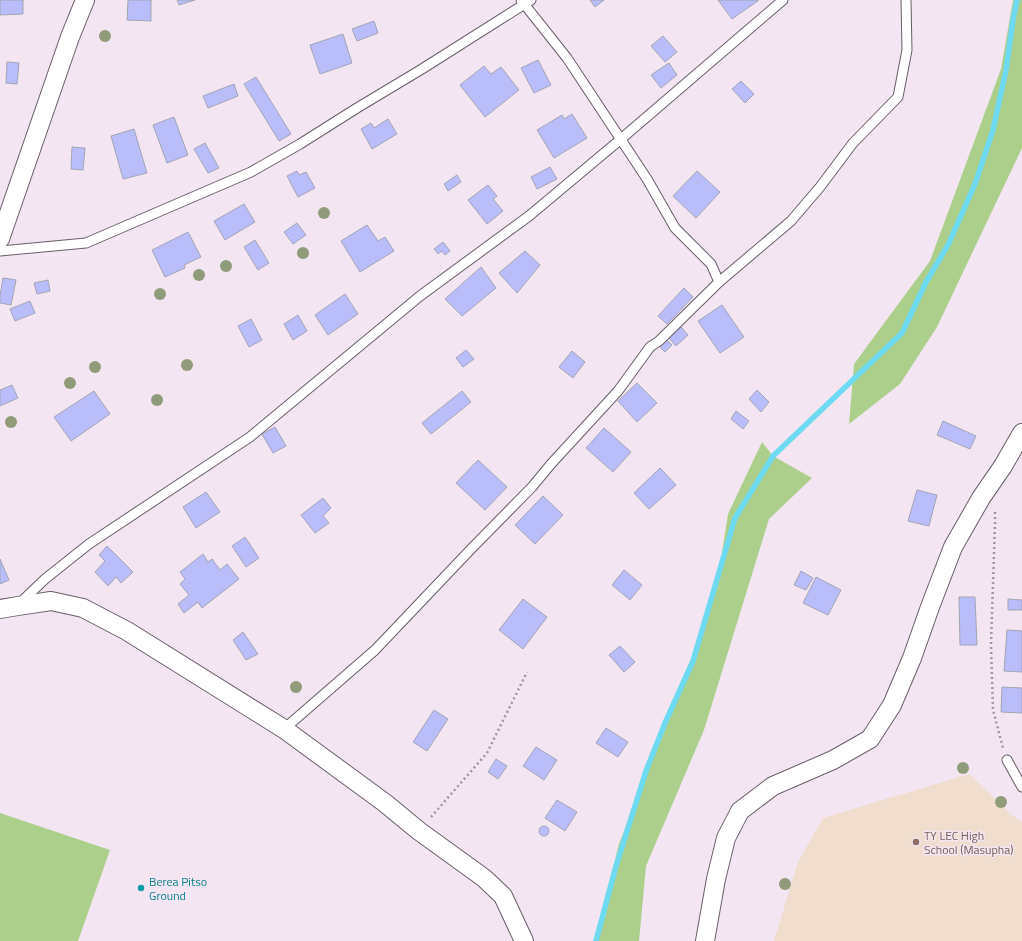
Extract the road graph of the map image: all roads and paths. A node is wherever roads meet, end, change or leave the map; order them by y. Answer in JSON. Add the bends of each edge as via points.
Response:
{"nodes":[{"id":1,"x":85,"y":0,"type":"edge"},
{"id":2,"x":783,"y":0,"type":"edge"},
{"id":3,"x":906,"y":0,"type":"edge"},
{"id":4,"x":525,"y":1,"type":"edge"},
{"id":5,"x":621,"y":139,"type":"junction"},
{"id":6,"x":0,"y":239,"type":"edge"},
{"id":7,"x":0,"y":251,"type":"edge"},
{"id":8,"x":720,"y":282,"type":"junction"},
{"id":9,"x":1022,"y":433,"type":"edge"},
{"id":10,"x":994,"y":509,"type":"dead end"},
{"id":11,"x":18,"y":606,"type":"junction"},
{"id":12,"x":0,"y":609,"type":"edge"},
{"id":13,"x":528,"y":672,"type":"dead end"},
{"id":14,"x":284,"y":729,"type":"junction"},
{"id":15,"x":1007,"y":760,"type":"joint"},
{"id":16,"x":1022,"y":787,"type":"edge"},
{"id":17,"x":419,"y":830,"type":"junction"},
{"id":18,"x":524,"y":941,"type":"edge"},
{"id":19,"x":705,"y":941,"type":"edge"}],
"edges":[{"from":1,"to":6,"type":"street"},
{"from":2,"to":5,"type":"lane"},
{"from":3,"to":8,"type":"lane","via":[[907,50],[898,97],[853,143],[791,221]]},
{"from":4,"to":5,"type":"lane"},
{"from":4,"to":7,"type":"lane","via":[[422,69],[251,172],[86,243]]},
{"from":5,"to":8,"type":"lane","via":[[675,228],[711,264]]},
{"from":5,"to":11,"type":"lane","via":[[529,216],[420,296],[250,437],[89,544],[45,579]]},
{"from":8,"to":14,"type":"lane","via":[[650,347],[618,391],[532,488],[375,650]]},
{"from":9,"to":19,"type":"street","via":[[954,547],[892,705],[870,739],[833,760],[773,786],[740,811],[726,838]]},
{"from":10,"to":15,"type":"path","via":[[991,644],[993,710]]},
{"from":11,"to":12,"type":"street"},
{"from":11,"to":14,"type":"street","via":[[51,601],[84,608],[127,631]]},
{"from":13,"to":17,"type":"path","via":[[488,753]]},
{"from":14,"to":17,"type":"street"},
{"from":15,"to":16,"type":"lane"},
{"from":17,"to":18,"type":"street","via":[[484,878],[503,896]]}]}
